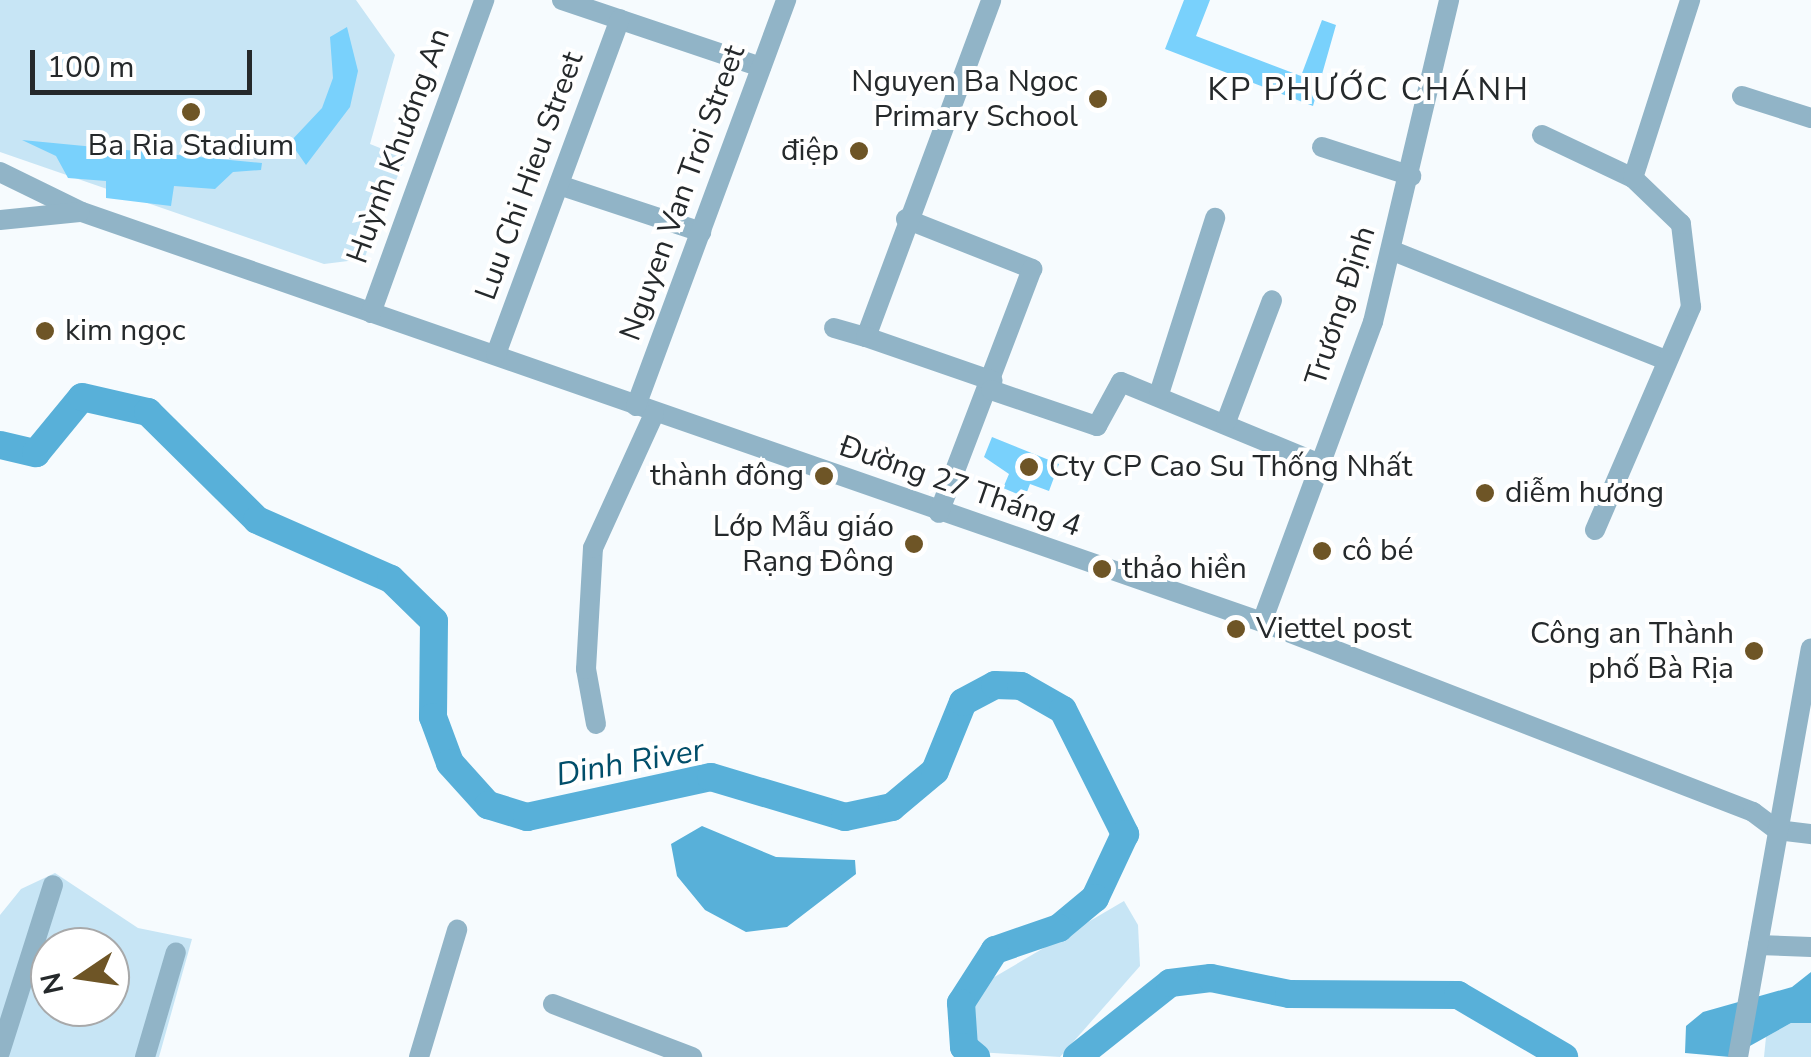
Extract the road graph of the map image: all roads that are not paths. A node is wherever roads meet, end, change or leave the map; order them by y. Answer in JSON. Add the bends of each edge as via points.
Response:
{"nodes":[{"id":1,"x":484,"y":0,"type":"edge"},
{"id":2,"x":562,"y":0,"type":"edge"},
{"id":3,"x":786,"y":0,"type":"edge"},
{"id":4,"x":991,"y":0,"type":"edge"},
{"id":5,"x":1449,"y":0,"type":"edge"},
{"id":6,"x":1690,"y":0,"type":"edge"},
{"id":7,"x":620,"y":19,"type":"junction"},
{"id":8,"x":761,"y":67,"type":"junction"},
{"id":9,"x":1742,"y":96,"type":"dead end"},
{"id":10,"x":1811,"y":118,"type":"edge"},
{"id":11,"x":1542,"y":134,"type":"dead end"},
{"id":12,"x":1322,"y":147,"type":"dead end"},
{"id":13,"x":0,"y":172,"type":"edge"},
{"id":14,"x":1410,"y":176,"type":"junction"},
{"id":15,"x":1633,"y":178,"type":"junction"},
{"id":16,"x":559,"y":186,"type":"junction"},
{"id":17,"x":82,"y":212,"type":"junction"},
{"id":18,"x":1215,"y":218,"type":"dead end"},
{"id":19,"x":906,"y":219,"type":"junction"},
{"id":20,"x":0,"y":220,"type":"edge"},
{"id":21,"x":701,"y":232,"type":"junction"},
{"id":22,"x":1394,"y":252,"type":"junction"},
{"id":23,"x":1272,"y":300,"type":"dead end"},
{"id":24,"x":370,"y":312,"type":"junction"},
{"id":25,"x":834,"y":328,"type":"dead end"},
{"id":26,"x":866,"y":337,"type":"junction"},
{"id":27,"x":496,"y":354,"type":"junction"},
{"id":28,"x":1662,"y":359,"type":"junction"},
{"id":29,"x":992,"y":385,"type":"junction"},
{"id":30,"x":1160,"y":394,"type":"junction"},
{"id":31,"x":645,"y":410,"type":"junction"},
{"id":32,"x":1226,"y":422,"type":"junction"},
{"id":33,"x":1316,"y":462,"type":"junction"},
{"id":34,"x":939,"y":513,"type":"junction"},
{"id":35,"x":1595,"y":530,"type":"dead end"},
{"id":36,"x":1262,"y":622,"type":"junction"},
{"id":37,"x":1811,"y":648,"type":"edge"},
{"id":38,"x":596,"y":724,"type":"dead end"},
{"id":39,"x":1776,"y":830,"type":"junction"},
{"id":40,"x":1811,"y":834,"type":"edge"},
{"id":41,"x":52,"y":884,"type":"dead end"},
{"id":42,"x":457,"y":930,"type":"dead end"},
{"id":43,"x":1759,"y":939,"type":"junction"},
{"id":44,"x":1811,"y":947,"type":"edge"},
{"id":45,"x":176,"y":952,"type":"dead end"},
{"id":46,"x":553,"y":1004,"type":"dead end"},
{"id":47,"x":0,"y":1052,"type":"edge"},
{"id":48,"x":145,"y":1057,"type":"edge"},
{"id":49,"x":419,"y":1057,"type":"edge"},
{"id":50,"x":692,"y":1057,"type":"edge"},
{"id":51,"x":1738,"y":1057,"type":"edge"}],
"edges":[{"from":1,"to":24,"type":"street","name":"Huỳnh Khương An"},
{"from":2,"to":7,"type":"street"},
{"from":3,"to":8,"type":"street","name":"Nguyen Van Troi Street"},
{"from":4,"to":19,"type":"street"},
{"from":5,"to":14,"type":"street","name":"Trương Định"},
{"from":6,"to":15,"type":"street"},
{"from":7,"to":8,"type":"street"},
{"from":7,"to":16,"type":"street","name":"Luu Chi Hieu Street"},
{"from":8,"to":21,"type":"street","name":"Nguyen Van Troi Street"},
{"from":9,"to":10,"type":"street"},
{"from":11,"to":15,"type":"street"},
{"from":12,"to":14,"type":"street"},
{"from":13,"to":17,"type":"street","name":"Đường 27 Tháng 4"},
{"from":14,"to":22,"type":"street","name":"Trương Định"},
{"from":15,"to":28,"type":"street","via":[[1672,210],[1691,255],[1691,307]]},
{"from":16,"to":21,"type":"street"},
{"from":16,"to":27,"type":"street","name":"Luu Chi Hieu Street"},
{"from":17,"to":20,"type":"street"},
{"from":17,"to":24,"type":"street","name":"Đường 27 Tháng 4"},
{"from":18,"to":30,"type":"street"},
{"from":19,"to":26,"type":"street"},
{"from":19,"to":29,"type":"street","via":[[1028,262]]},
{"from":21,"to":31,"type":"street","name":"Nguyen Van Troi Street"},
{"from":22,"to":28,"type":"street"},
{"from":22,"to":33,"type":"street","name":"Trương Định"},
{"from":23,"to":32,"type":"street"},
{"from":24,"to":27,"type":"street","name":"Đường 27 Tháng 4"},
{"from":25,"to":26,"type":"street"},
{"from":26,"to":29,"type":"street"},
{"from":27,"to":31,"type":"street","name":"Đường 27 Tháng 4"},
{"from":28,"to":35,"type":"street"},
{"from":29,"to":30,"type":"street","via":[[1096,426],[1121,382]]},
{"from":29,"to":34,"type":"street"},
{"from":30,"to":32,"type":"street"},
{"from":31,"to":34,"type":"street","name":"Đường 27 Tháng 4"},
{"from":31,"to":38,"type":"street","name":"Nguyen Van Troi Street","via":[[593,548],[586,670]]},
{"from":32,"to":33,"type":"street"},
{"from":33,"to":36,"type":"street","name":"Trương Định"},
{"from":34,"to":36,"type":"street","name":"Đường 27 Tháng 4"},
{"from":36,"to":39,"type":"street","name":"Đường 27 Tháng 4","via":[[1753,812]]},
{"from":37,"to":39,"type":"street"},
{"from":39,"to":40,"type":"street","name":"Đường 27 Tháng 4"},
{"from":39,"to":43,"type":"street"},
{"from":41,"to":47,"type":"street"},
{"from":42,"to":49,"type":"street"},
{"from":43,"to":44,"type":"street"},
{"from":43,"to":51,"type":"street"},
{"from":45,"to":48,"type":"street"},
{"from":46,"to":50,"type":"street"}]}
